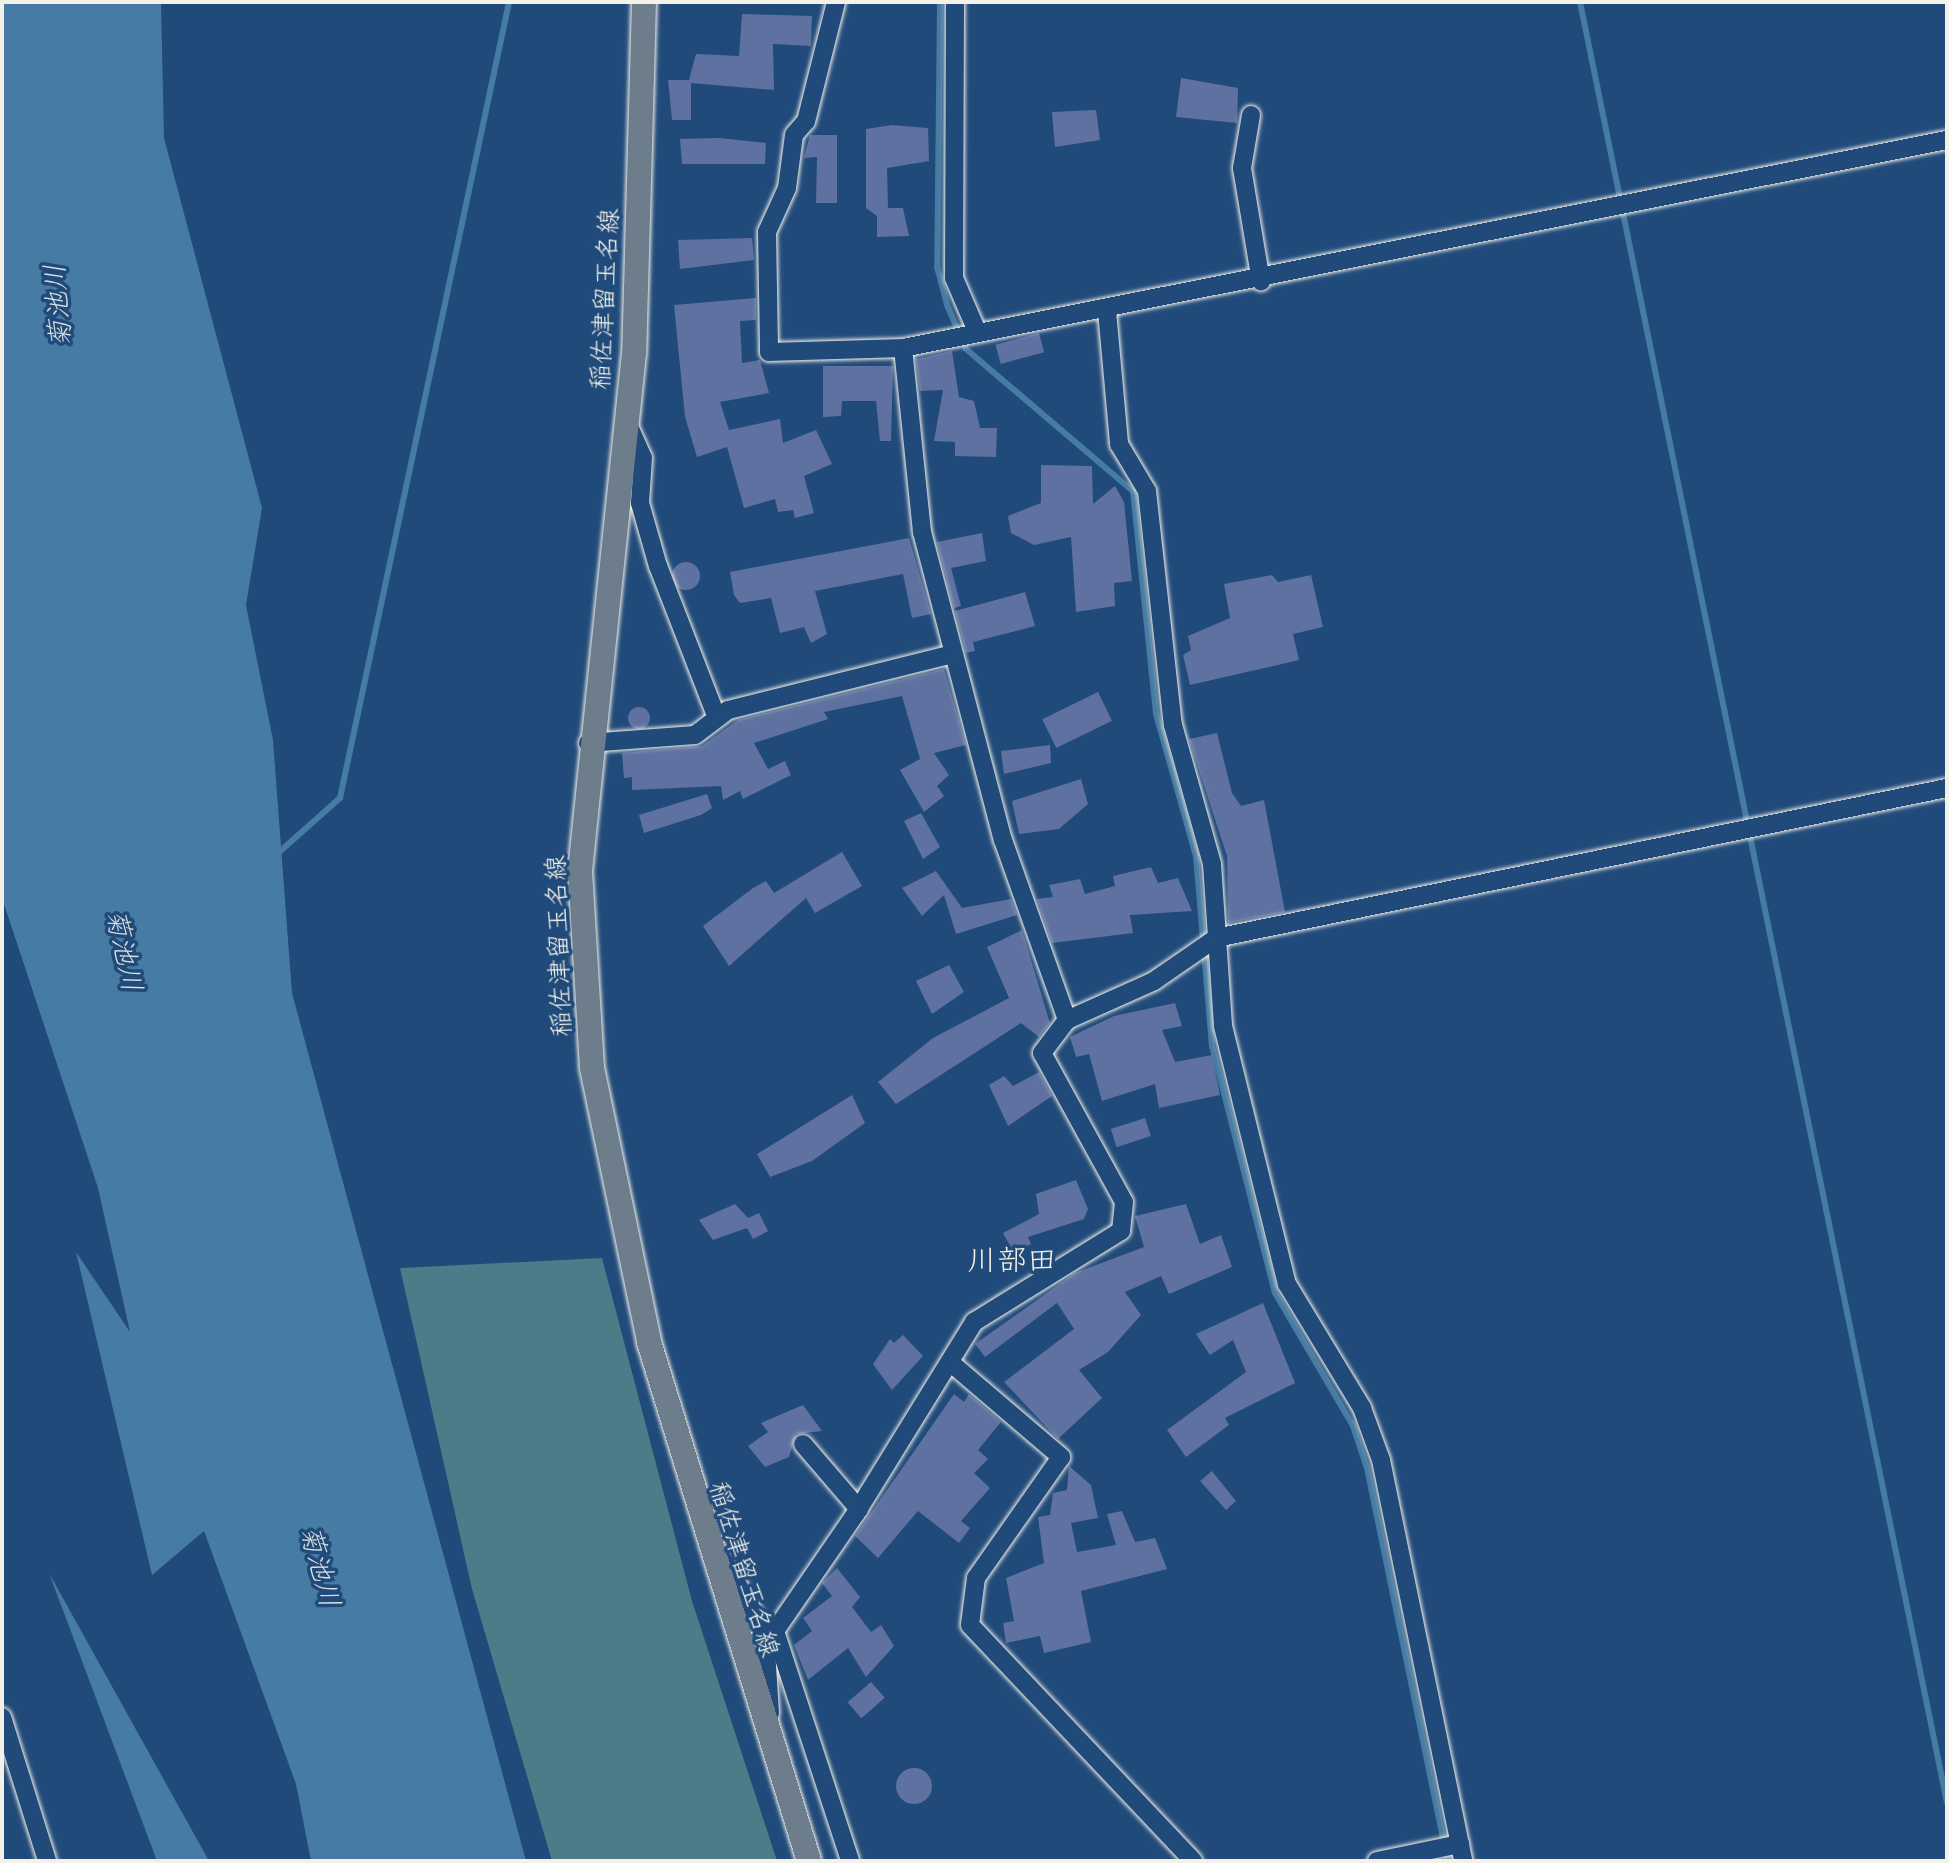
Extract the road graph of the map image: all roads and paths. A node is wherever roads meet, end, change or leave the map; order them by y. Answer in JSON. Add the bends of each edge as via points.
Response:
{"nodes":[{"id":1,"x":644,"y":2,"type":"edge"},
{"id":2,"x":836,"y":2,"type":"edge"},
{"id":3,"x":955,"y":2,"type":"edge"},
{"id":4,"x":1251,"y":115,"type":"dead end"},
{"id":5,"x":1947,"y":140,"type":"edge"},
{"id":6,"x":1261,"y":281,"type":"junction"},
{"id":7,"x":1107,"y":311,"type":"junction"},
{"id":8,"x":972,"y":330,"type":"junction"},
{"id":9,"x":903,"y":348,"type":"junction"},
{"id":10,"x":626,"y":419,"type":"junction"},
{"id":11,"x":953,"y":654,"type":"junction"},
{"id":12,"x":717,"y":718,"type":"junction"},
{"id":13,"x":588,"y":743,"type":"junction"},
{"id":14,"x":1947,"y":788,"type":"edge"},
{"id":15,"x":1216,"y":938,"type":"junction"},
{"id":16,"x":1067,"y":1020,"type":"junction"},
{"id":17,"x":951,"y":1363,"type":"junction"},
{"id":18,"x":803,"y":1444,"type":"dead end"},
{"id":19,"x":859,"y":1509,"type":"junction"},
{"id":20,"x":700,"y":1516,"type":"junction"},
{"id":21,"x":770,"y":1632,"type":"junction"},
{"id":22,"x":2,"y":1717,"type":"edge"},
{"id":23,"x":773,"y":1754,"type":"junction"},
{"id":24,"x":1460,"y":1850,"type":"edge"},
{"id":25,"x":47,"y":1861,"type":"edge"},
{"id":26,"x":809,"y":1861,"type":"edge"},
{"id":27,"x":850,"y":1861,"type":"edge"},
{"id":28,"x":1193,"y":1861,"type":"edge"},
{"id":29,"x":1377,"y":1861,"type":"edge"}],
"edges":[{"from":1,"to":10,"type":"main road","name":"稲佐津留玉名線"},
{"from":2,"to":9,"type":"street","via":[[806,121],[794,135],[787,188],[767,232],[769,352]]},
{"from":3,"to":8,"type":"street","via":[[954,278]]},
{"from":4,"to":6,"type":"street","via":[[1242,168]]},
{"from":5,"to":6,"type":"street"},
{"from":6,"to":7,"type":"street"},
{"from":7,"to":8,"type":"street"},
{"from":7,"to":15,"type":"street","via":[[1119,444],[1147,491],[1173,725],[1212,864]]},
{"from":8,"to":9,"type":"street"},
{"from":9,"to":11,"type":"street","via":[[912,487]]},
{"from":10,"to":12,"type":"street","via":[[643,458],[640,503],[658,566]]},
{"from":10,"to":13,"type":"main road","name":"稲佐津留玉名線"},
{"from":11,"to":12,"type":"street"},
{"from":11,"to":16,"type":"street","via":[[1003,840]]},
{"from":12,"to":13,"type":"street","via":[[695,735]]},
{"from":13,"to":20,"type":"main road","name":"稲佐津留玉名線","via":[[580,871],[592,1068],[649,1342]]},
{"from":14,"to":15,"type":"street"},
{"from":15,"to":16,"type":"street","via":[[1154,981]]},
{"from":15,"to":24,"type":"street","via":[[1223,1026],[1287,1284],[1362,1408],[1381,1460]]},
{"from":16,"to":17,"type":"street","via":[[1042,1053],[1124,1202],[1121,1231],[974,1322]]},
{"from":17,"to":19,"type":"street"},
{"from":17,"to":28,"type":"street","via":[[1061,1457],[976,1578],[970,1625]]},
{"from":18,"to":19,"type":"street"},
{"from":19,"to":21,"type":"street"},
{"from":20,"to":21,"type":"street"},
{"from":20,"to":23,"type":"main road","name":"稲佐津留玉名線"},
{"from":21,"to":23,"type":"street"},
{"from":21,"to":27,"type":"street"},
{"from":22,"to":25,"type":"street"},
{"from":23,"to":26,"type":"main road","name":"稲佐津留玉名線"},
{"from":24,"to":29,"type":"street"}]}
